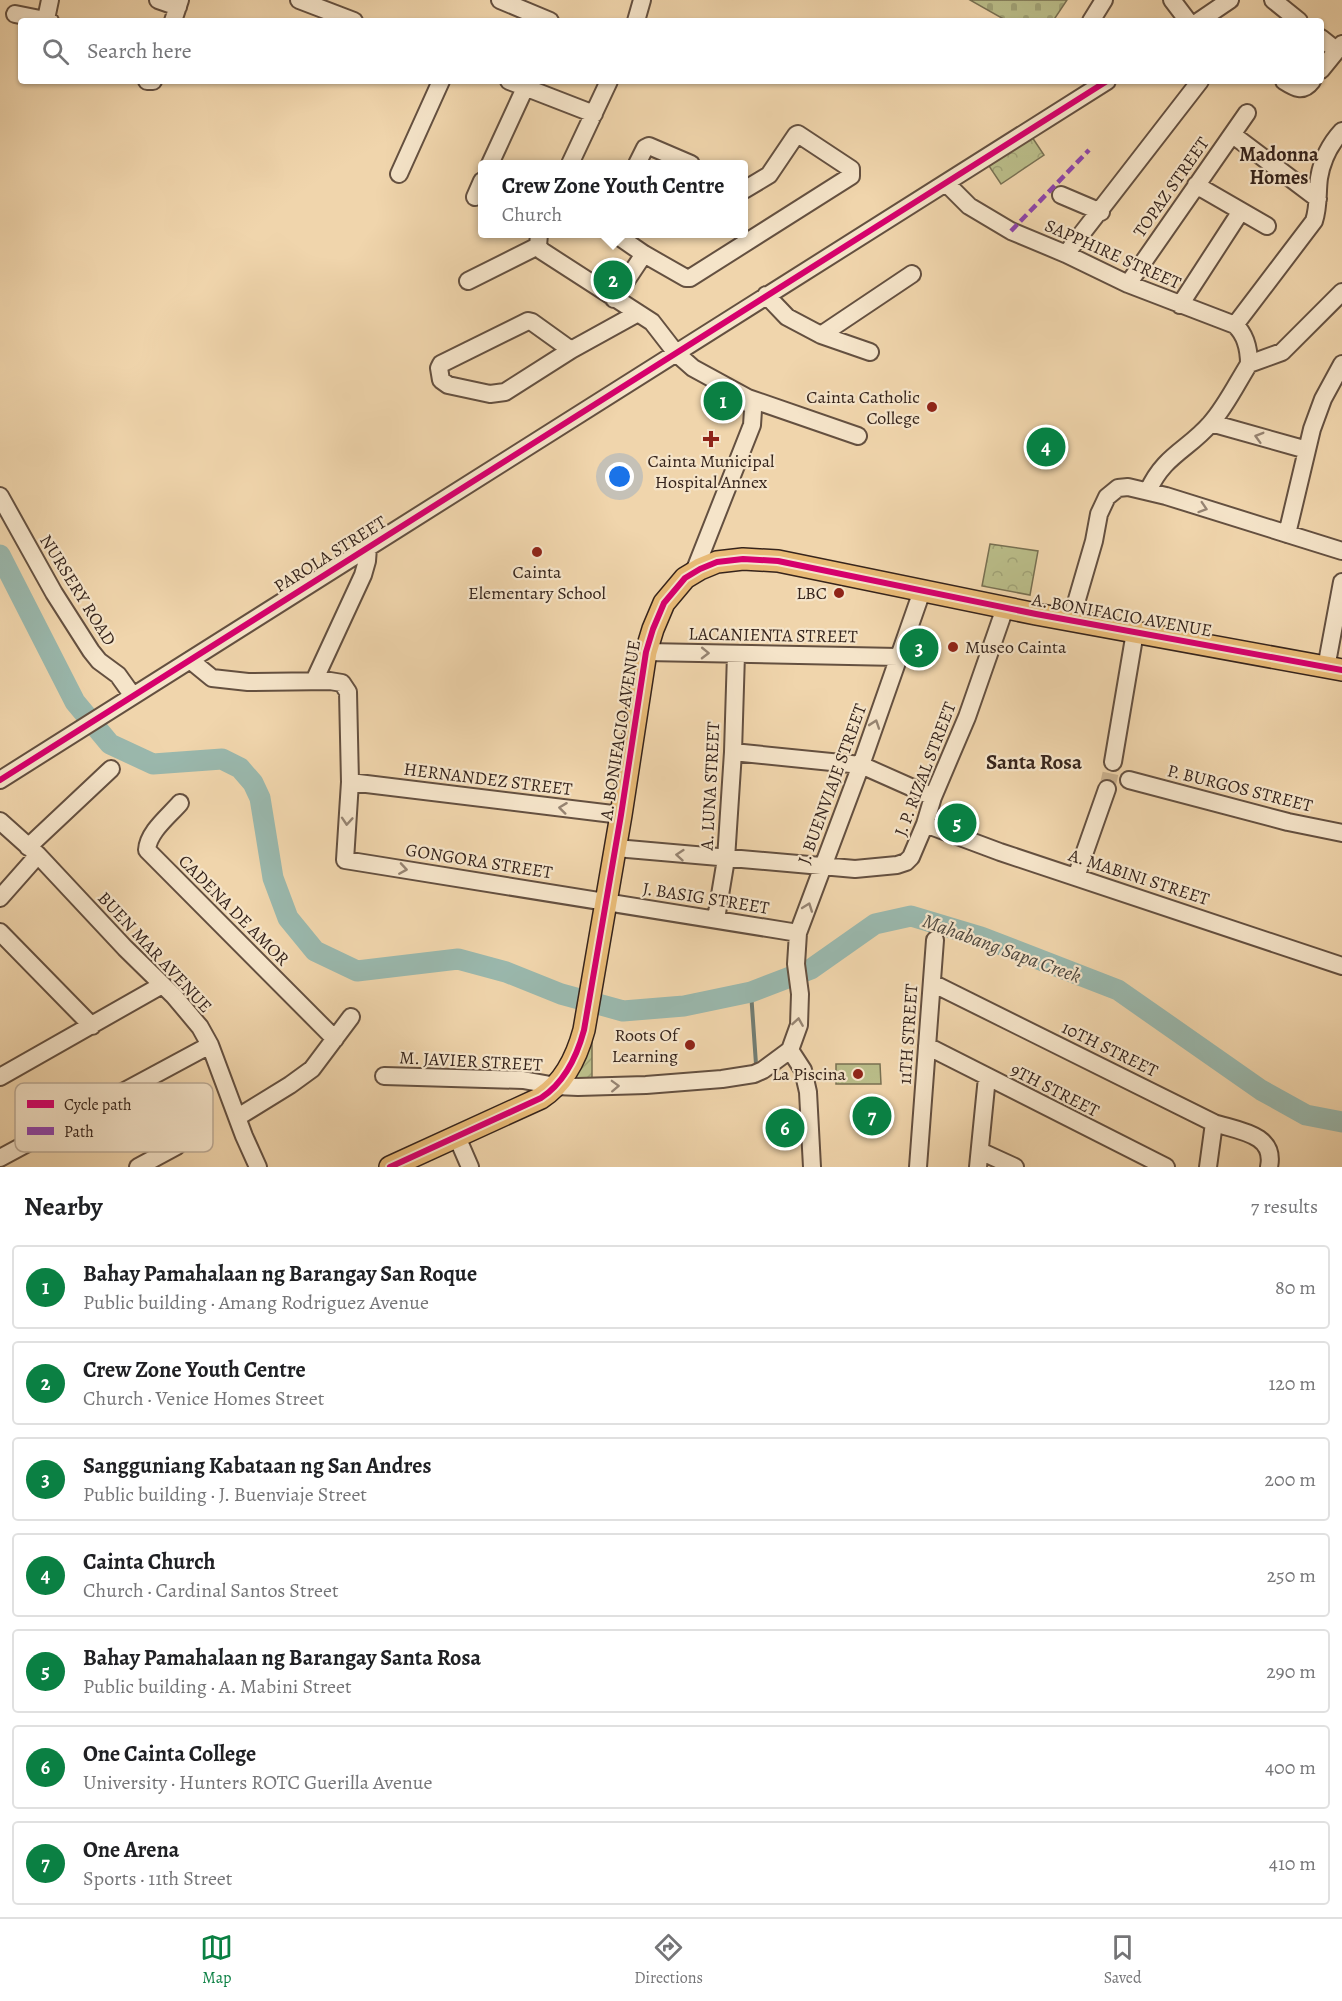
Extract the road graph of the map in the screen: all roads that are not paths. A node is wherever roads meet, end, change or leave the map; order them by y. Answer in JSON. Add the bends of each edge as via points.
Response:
{"nodes":[{"id":1,"x":50,"y":0,"type":"edge"},
{"id":2,"x":158,"y":0,"type":"edge"},
{"id":3,"x":299,"y":0,"type":"edge"},
{"id":4,"x":642,"y":0,"type":"edge"},
{"id":5,"x":1104,"y":0,"type":"edge"},
{"id":6,"x":1172,"y":0,"type":"edge"},
{"id":7,"x":1230,"y":0,"type":"edge"},
{"id":8,"x":1273,"y":0,"type":"edge"},
{"id":9,"x":510,"y":2,"type":"edge"},
{"id":10,"x":177,"y":9,"type":"edge"},
{"id":11,"x":15,"y":14,"type":"dead end"},
{"id":12,"x":37,"y":18,"type":"edge"},
{"id":13,"x":48,"y":18,"type":"edge"},
{"id":14,"x":346,"y":18,"type":"edge"},
{"id":15,"x":544,"y":18,"type":"edge"},
{"id":16,"x":637,"y":18,"type":"edge"},
{"id":17,"x":1093,"y":18,"type":"edge"},
{"id":18,"x":1186,"y":18,"type":"edge"},
{"id":19,"x":1203,"y":18,"type":"edge"},
{"id":20,"x":1295,"y":18,"type":"edge"},
{"id":21,"x":1324,"y":40,"type":"edge"},
{"id":22,"x":1339,"y":47,"type":"edge"},
{"id":23,"x":1324,"y":66,"type":"edge"},
{"id":24,"x":440,"y":84,"type":"edge"},
{"id":25,"x":516,"y":84,"type":"edge"},
{"id":26,"x":608,"y":84,"type":"edge"},
{"id":27,"x":1102,"y":84,"type":"edge"},
{"id":28,"x":1192,"y":84,"type":"edge"},
{"id":29,"x":1288,"y":84,"type":"edge"},
{"id":30,"x":1309,"y":84,"type":"edge"},
{"id":31,"x":525,"y":88,"type":"junction"},
{"id":32,"x":1247,"y":113,"type":"dead end"},
{"id":33,"x":594,"y":114,"type":"junction"},
{"id":34,"x":1342,"y":131,"type":"edge"},
{"id":35,"x":1233,"y":135,"type":"junction"},
{"id":36,"x":492,"y":160,"type":"edge"},
{"id":37,"x":572,"y":160,"type":"edge"},
{"id":38,"x":639,"y":160,"type":"edge"},
{"id":39,"x":681,"y":160,"type":"edge"},
{"id":40,"x":399,"y":174,"type":"dead end"},
{"id":41,"x":946,"y":183,"type":"junction"},
{"id":42,"x":1196,"y":185,"type":"junction"},
{"id":43,"x":748,"y":188,"type":"edge"},
{"id":44,"x":478,"y":190,"type":"edge"},
{"id":45,"x":1061,"y":195,"type":"dead end"},
{"id":46,"x":475,"y":196,"type":"dead end"},
{"id":47,"x":1318,"y":199,"type":"junction"},
{"id":48,"x":1241,"y":211,"type":"junction"},
{"id":49,"x":1101,"y":212,"type":"junction"},
{"id":50,"x":1267,"y":226,"type":"dead end"},
{"id":51,"x":621,"y":238,"type":"edge"},
{"id":52,"x":538,"y":240,"type":"edge"},
{"id":53,"x":644,"y":254,"type":"junction"},
{"id":54,"x":1066,"y":254,"type":"junction"},
{"id":55,"x":912,"y":274,"type":"dead end"},
{"id":56,"x":468,"y":281,"type":"dead end"},
{"id":57,"x":1128,"y":284,"type":"junction"},
{"id":58,"x":1342,"y":292,"type":"edge"},
{"id":59,"x":766,"y":295,"type":"junction"},
{"id":60,"x":614,"y":299,"type":"junction"},
{"id":61,"x":1180,"y":305,"type":"junction"},
{"id":62,"x":638,"y":314,"type":"junction"},
{"id":63,"x":1235,"y":325,"type":"junction"},
{"id":64,"x":821,"y":335,"type":"junction"},
{"id":65,"x":571,"y":350,"type":"junction"},
{"id":66,"x":870,"y":352,"type":"dead end"},
{"id":67,"x":676,"y":353,"type":"junction"},
{"id":68,"x":1249,"y":364,"type":"junction"},
{"id":69,"x":1342,"y":364,"type":"edge"},
{"id":70,"x":748,"y":398,"type":"junction"},
{"id":71,"x":1211,"y":423,"type":"junction"},
{"id":72,"x":858,"y":436,"type":"dead end"},
{"id":73,"x":1307,"y":450,"type":"junction"},
{"id":74,"x":1148,"y":491,"type":"junction"},
{"id":75,"x":0,"y":496,"type":"edge"},
{"id":76,"x":1287,"y":534,"type":"junction"},
{"id":77,"x":368,"y":548,"type":"junction"},
{"id":78,"x":1342,"y":551,"type":"edge"},
{"id":79,"x":694,"y":572,"type":"junction"},
{"id":80,"x":1342,"y":582,"type":"edge"},
{"id":81,"x":922,"y":591,"type":"junction"},
{"id":82,"x":1005,"y":608,"type":"junction"},
{"id":83,"x":1071,"y":620,"type":"junction"},
{"id":84,"x":1135,"y":632,"type":"junction"},
{"id":85,"x":646,"y":652,"type":"junction"},
{"id":86,"x":736,"y":654,"type":"junction"},
{"id":87,"x":898,"y":657,"type":"junction"},
{"id":88,"x":189,"y":660,"type":"junction"},
{"id":89,"x":1334,"y":669,"type":"edge"},
{"id":90,"x":314,"y":681,"type":"junction"},
{"id":91,"x":133,"y":696,"type":"junction"},
{"id":92,"x":733,"y":752,"type":"junction"},
{"id":93,"x":1113,"y":762,"type":"tunnel mouth"},
{"id":94,"x":861,"y":765,"type":"junction"},
{"id":95,"x":111,"y":769,"type":"dead end"},
{"id":96,"x":0,"y":780,"type":"edge"},
{"id":97,"x":1129,"y":780,"type":"dead end"},
{"id":98,"x":350,"y":782,"type":"junction"},
{"id":99,"x":1107,"y":789,"type":"tunnel mouth"},
{"id":100,"x":933,"y":797,"type":"junction"},
{"id":101,"x":180,"y":803,"type":"dead end"},
{"id":102,"x":621,"y":814,"type":"junction"},
{"id":103,"x":0,"y":821,"type":"edge"},
{"id":104,"x":925,"y":824,"type":"junction"},
{"id":105,"x":1342,"y":833,"type":"edge"},
{"id":106,"x":616,"y":848,"type":"junction"},
{"id":107,"x":33,"y":851,"type":"junction"},
{"id":108,"x":726,"y":859,"type":"junction"},
{"id":109,"x":822,"y":867,"type":"junction"},
{"id":110,"x":1076,"y":877,"type":"junction"},
{"id":111,"x":0,"y":898,"type":"edge"},
{"id":112,"x":606,"y":901,"type":"junction"},
{"id":113,"x":716,"y":919,"type":"junction"},
{"id":114,"x":0,"y":932,"type":"edge"},
{"id":115,"x":798,"y":933,"type":"junction"},
{"id":116,"x":935,"y":940,"type":"dead end"},
{"id":117,"x":1342,"y":966,"type":"edge"},
{"id":118,"x":932,"y":983,"type":"junction"},
{"id":119,"x":162,"y":985,"type":"junction"},
{"id":120,"x":351,"y":1017,"type":"dead end"},
{"id":121,"x":92,"y":1026,"type":"junction"},
{"id":122,"x":335,"y":1039,"type":"junction"},
{"id":123,"x":210,"y":1045,"type":"junction"},
{"id":124,"x":927,"y":1046,"type":"junction"},
{"id":125,"x":790,"y":1050,"type":"junction"},
{"id":126,"x":384,"y":1076,"type":"dead end"},
{"id":127,"x":0,"y":1077,"type":"edge"},
{"id":128,"x":987,"y":1077,"type":"junction"},
{"id":129,"x":139,"y":1083,"type":"edge"},
{"id":130,"x":556,"y":1086,"type":"junction"},
{"id":131,"x":238,"y":1117,"type":"junction"},
{"id":132,"x":1214,"y":1123,"type":"junction"},
{"id":133,"x":457,"y":1137,"type":"junction"},
{"id":134,"x":15,"y":1150,"type":"edge"},
{"id":135,"x":166,"y":1152,"type":"edge"},
{"id":136,"x":0,"y":1158,"type":"edge"},
{"id":137,"x":979,"y":1159,"type":"edge"},
{"id":138,"x":138,"y":1167,"type":"edge"},
{"id":139,"x":258,"y":1167,"type":"edge"},
{"id":140,"x":390,"y":1167,"type":"edge"},
{"id":141,"x":470,"y":1167,"type":"edge"},
{"id":142,"x":812,"y":1167,"type":"edge"},
{"id":143,"x":918,"y":1167,"type":"edge"},
{"id":144,"x":1015,"y":1167,"type":"edge"},
{"id":145,"x":1166,"y":1167,"type":"edge"},
{"id":146,"x":1208,"y":1167,"type":"edge"},
{"id":147,"x":1269,"y":1167,"type":"edge"}],
"edges":[{"from":1,"to":13,"type":"street"},
{"from":2,"to":10,"type":"street"},
{"from":3,"to":14,"type":"street"},
{"from":4,"to":16,"type":"street"},
{"from":5,"to":17,"type":"street"},
{"from":6,"to":18,"type":"street"},
{"from":7,"to":19,"type":"street"},
{"from":8,"to":20,"type":"street"},
{"from":9,"to":15,"type":"street"},
{"from":11,"to":12,"type":"street"},
{"from":21,"to":22,"type":"street"},
{"from":22,"to":23,"type":"street"},
{"from":24,"to":40,"type":"street"},
{"from":25,"to":31,"type":"street"},
{"from":26,"to":33,"type":"street"},
{"from":27,"to":41,"type":"street","name":"PAROLA STREET"},
{"from":28,"to":49,"type":"street"},
{"from":29,"to":30,"type":"street","via":[[1300,89]]},
{"from":31,"to":33,"type":"street"},
{"from":31,"to":36,"type":"street"},
{"from":32,"to":35,"type":"street","name":"TOPAZ STREET"},
{"from":33,"to":37,"type":"street"},
{"from":34,"to":47,"type":"street","via":[[1326,153]]},
{"from":35,"to":42,"type":"street","name":"TOPAZ STREET"},
{"from":35,"to":47,"type":"street"},
{"from":38,"to":39,"type":"street","via":[[649,146]]},
{"from":41,"to":54,"type":"street","name":"SAPPHIRE STREET","via":[[969,206],[1011,231]]},
{"from":41,"to":59,"type":"street","name":"PAROLA STREET"},
{"from":42,"to":48,"type":"street"},
{"from":42,"to":57,"type":"street","name":"TOPAZ STREET"},
{"from":43,"to":53,"type":"street","via":[[769,175],[796,135],[851,169],[851,176],[695,276],[686,278]]},
{"from":44,"to":46,"type":"street"},
{"from":45,"to":49,"type":"street"},
{"from":47,"to":63,"type":"street","via":[[1314,221]]},
{"from":48,"to":50,"type":"street"},
{"from":48,"to":61,"type":"street"},
{"from":49,"to":54,"type":"street"},
{"from":51,"to":53,"type":"street"},
{"from":52,"to":56,"type":"street"},
{"from":52,"to":60,"type":"street","via":[[542,252]]},
{"from":53,"to":60,"type":"street"},
{"from":54,"to":57,"type":"street","name":"SAPPHIRE STREET"},
{"from":55,"to":64,"type":"street"},
{"from":57,"to":61,"type":"street","name":"SAPPHIRE STREET"},
{"from":58,"to":68,"type":"street","via":[[1282,352]]},
{"from":59,"to":64,"type":"street","via":[[787,317]]},
{"from":59,"to":67,"type":"street","name":"PAROLA STREET"},
{"from":60,"to":62,"type":"street"},
{"from":61,"to":63,"type":"street","name":"SAPPHIRE STREET"},
{"from":62,"to":65,"type":"street"},
{"from":62,"to":67,"type":"street","via":[[652,322]]},
{"from":63,"to":68,"type":"street","via":[[1248,346]]},
{"from":64,"to":66,"type":"street"},
{"from":65,"to":65,"type":"street","via":[[505,392],[489,394],[441,380],[441,364],[528,321]]},
{"from":67,"to":70,"type":"street","via":[[693,368]]},
{"from":67,"to":77,"type":"street","name":"PAROLA STREET"},
{"from":68,"to":71,"type":"street"},
{"from":69,"to":73,"type":"street","via":[[1323,399]]},
{"from":70,"to":72,"type":"street"},
{"from":70,"to":79,"type":"street","via":[[753,410],[752,425]]},
{"from":73,"to":71,"type":"street","one_way":true},
{"from":71,"to":74,"type":"street","via":[[1155,474]]},
{"from":73,"to":76,"type":"street"},
{"from":74,"to":76,"type":"street","one_way":true},
{"from":74,"to":83,"type":"street","via":[[1118,488],[1107,497]]},
{"from":75,"to":91,"type":"street","name":"NURSERY ROAD","via":[[91,651],[118,675]]},
{"from":76,"to":78,"type":"street"},
{"from":77,"to":88,"type":"street","name":"PAROLA STREET"},
{"from":77,"to":90,"type":"street","via":[[363,575]]},
{"from":79,"to":81,"type":"main road","name":"A. BONIFACIO AVENUE","via":[[731,560],[778,561]]},
{"from":79,"to":85,"type":"main road","name":"A. BONIFACIO AVENUE","via":[[664,603]]},
{"from":80,"to":89,"type":"street"},
{"from":81,"to":82,"type":"main road","name":"A. BONIFACIO AVENUE"},
{"from":81,"to":87,"type":"street","name":"J. BUENVIAJE STREET"},
{"from":82,"to":83,"type":"main road","name":"A. BONIFACIO AVENUE"},
{"from":82,"to":100,"type":"street","name":"J. P. RIZAL STREET","via":[[967,717]]},
{"from":83,"to":84,"type":"main road","name":"A. BONIFACIO AVENUE"},
{"from":84,"to":89,"type":"main road","name":"A. BONIFACIO AVENUE"},
{"from":84,"to":93,"type":"street"},
{"from":85,"to":86,"type":"street","name":"LACANIENTA STREET","one_way":true},
{"from":85,"to":102,"type":"main road","name":"A. BONIFACIO AVENUE"},
{"from":86,"to":87,"type":"street","name":"LACANIENTA STREET"},
{"from":86,"to":92,"type":"street","name":"A. LUNA STREET"},
{"from":94,"to":87,"type":"street","name":"J. BUENVIAJE STREET","one_way":true},
{"from":88,"to":90,"type":"street","via":[[212,678]]},
{"from":88,"to":91,"type":"street","name":"PAROLA STREET"},
{"from":90,"to":98,"type":"street","via":[[342,683],[348,692]]},
{"from":91,"to":96,"type":"street","name":"PAROLA STREET"},
{"from":92,"to":94,"type":"street"},
{"from":92,"to":108,"type":"street","name":"A. LUNA STREET"},
{"from":94,"to":100,"type":"street"},
{"from":94,"to":109,"type":"street","name":"J. BUENVIAJE STREET"},
{"from":95,"to":107,"type":"street"},
{"from":97,"to":105,"type":"street","name":"P. BURGOS STREET"},
{"from":102,"to":98,"type":"street","name":"HERNANDEZ STREET","one_way":true},
{"from":98,"to":112,"type":"street","name":"GONGORA STREET","one_way":true,"via":[[345,860]]},
{"from":99,"to":110,"type":"street"},
{"from":100,"to":104,"type":"street","name":"J. P. RIZAL STREET"},
{"from":101,"to":122,"type":"street","name":"CADENA DE AMOR","via":[[152,836],[147,850]]},
{"from":102,"to":106,"type":"main road","name":"A. BONIFACIO AVENUE"},
{"from":103,"to":107,"type":"street","name":"BUEN MAR AVENUE"},
{"from":104,"to":109,"type":"street","name":"J. P. RIZAL STREET","via":[[906,862],[855,869]]},
{"from":104,"to":110,"type":"street","name":"A. MABINI STREET"},
{"from":108,"to":106,"type":"street","one_way":true},
{"from":106,"to":112,"type":"main road","name":"A. BONIFACIO AVENUE"},
{"from":107,"to":111,"type":"street"},
{"from":107,"to":119,"type":"street","name":"BUEN MAR AVENUE"},
{"from":108,"to":109,"type":"street"},
{"from":108,"to":113,"type":"street","name":"A. LUNA STREET"},
{"from":115,"to":109,"type":"street","name":"J. BUENVIAJE STREET","one_way":true},
{"from":110,"to":117,"type":"street","name":"A. MABINI STREET"},
{"from":112,"to":113,"type":"street","name":"J. BASIG STREET"},
{"from":112,"to":130,"type":"main road","name":"A. BONIFACIO AVENUE","via":[[584,1030],[577,1051]]},
{"from":113,"to":115,"type":"street","name":"J. BASIG STREET"},
{"from":114,"to":121,"type":"street"},
{"from":125,"to":115,"type":"street","name":"J. BUENVIAJE STREET","one_way":true,"via":[[799,1025]]},
{"from":116,"to":118,"type":"street","name":"11TH STREET"},
{"from":118,"to":124,"type":"street","name":"11TH STREET"},
{"from":118,"to":132,"type":"street","name":"10TH STREET"},
{"from":119,"to":121,"type":"street"},
{"from":119,"to":123,"type":"street","name":"BUEN MAR AVENUE","via":[[189,1013]]},
{"from":120,"to":122,"type":"street"},
{"from":121,"to":127,"type":"street"},
{"from":122,"to":131,"type":"street","via":[[312,1069]]},
{"from":123,"to":129,"type":"street"},
{"from":123,"to":131,"type":"street","name":"BUEN MAR AVENUE"},
{"from":124,"to":128,"type":"street","name":"9TH STREET"},
{"from":124,"to":143,"type":"street","name":"11TH STREET"},
{"from":130,"to":125,"type":"street","name":"M. JAVIER STREET","one_way":true,"via":[[646,1085],[747,1076],[763,1070]]},
{"from":125,"to":142,"type":"street","via":[[803,1070],[808,1092]]},
{"from":126,"to":130,"type":"street","name":"M. JAVIER STREET","via":[[523,1080]]},
{"from":128,"to":137,"type":"street"},
{"from":128,"to":145,"type":"street","name":"9TH STREET"},
{"from":130,"to":133,"type":"main road","name":"A. BONIFACIO AVENUE","via":[[533,1102]]},
{"from":131,"to":139,"type":"street","name":"BUEN MAR AVENUE"},
{"from":132,"to":146,"type":"street"},
{"from":132,"to":147,"type":"street","name":"10TH STREET","via":[[1264,1142],[1270,1150]]},
{"from":133,"to":140,"type":"main road","name":"A. BONIFACIO AVENUE"},
{"from":133,"to":141,"type":"street"},
{"from":134,"to":136,"type":"street"},
{"from":135,"to":138,"type":"street"},
{"from":137,"to":144,"type":"street"}]}
